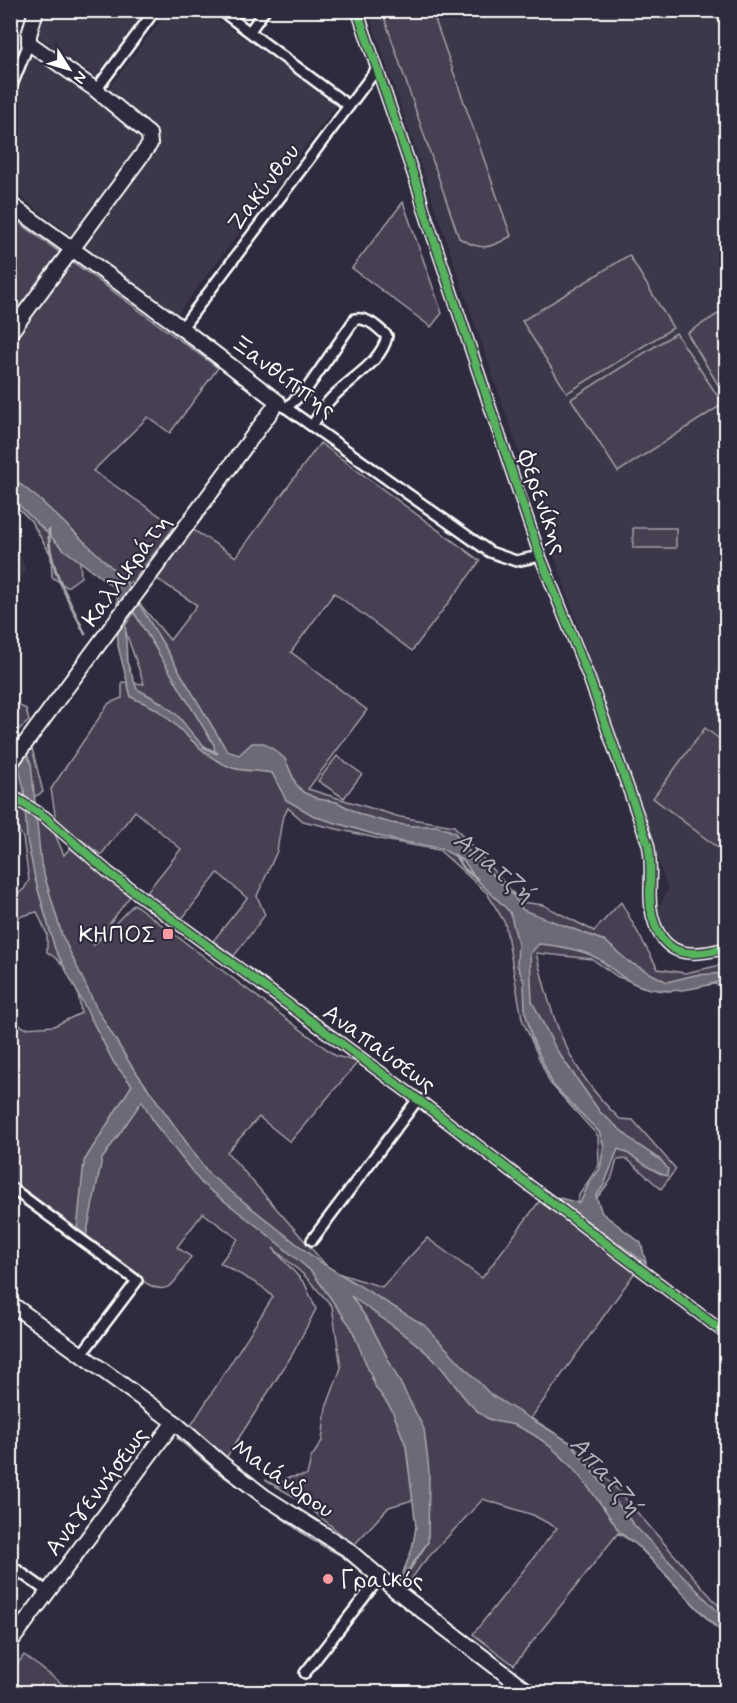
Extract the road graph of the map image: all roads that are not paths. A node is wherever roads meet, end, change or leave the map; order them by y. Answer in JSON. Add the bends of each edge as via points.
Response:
{"nodes":[{"id":1,"x":36,"y":10,"type":"edge"},
{"id":2,"x":155,"y":10,"type":"edge"},
{"id":3,"x":220,"y":10,"type":"edge"},
{"id":4,"x":265,"y":10,"type":"edge"},
{"id":5,"x":357,"y":10,"type":"edge"},
{"id":6,"x":250,"y":32,"type":"junction"},
{"id":7,"x":29,"y":43,"type":"junction"},
{"id":8,"x":376,"y":70,"type":"junction"},
{"id":9,"x":10,"y":90,"type":"edge"},
{"id":10,"x":96,"y":90,"type":"junction"},
{"id":11,"x":349,"y":106,"type":"junction"},
{"id":12,"x":10,"y":204,"type":"edge"},
{"id":13,"x":72,"y":250,"type":"junction"},
{"id":14,"x":181,"y":328,"type":"junction"},
{"id":15,"x":10,"y":333,"type":"edge"},
{"id":16,"x":282,"y":405,"type":"junction"},
{"id":17,"x":312,"y":426,"type":"junction"},
{"id":18,"x":540,"y":556,"type":"junction"},
{"id":19,"x":10,"y":764,"type":"edge"},
{"id":20,"x":10,"y":795,"type":"edge"},
{"id":21,"x":726,"y":948,"type":"edge"},
{"id":22,"x":418,"y":1100,"type":"junction"},
{"id":23,"x":10,"y":1187,"type":"edge"},
{"id":24,"x":312,"y":1240,"type":"dead end"},
{"id":25,"x":10,"y":1303,"type":"edge"},
{"id":26,"x":726,"y":1334,"type":"edge"},
{"id":27,"x":81,"y":1355,"type":"junction"},
{"id":28,"x":174,"y":1422,"type":"junction"},
{"id":29,"x":10,"y":1565,"type":"edge"},
{"id":30,"x":380,"y":1577,"type":"junction"},
{"id":31,"x":48,"y":1592,"type":"junction"},
{"id":32,"x":10,"y":1643,"type":"edge"},
{"id":33,"x":305,"y":1672,"type":"dead end"},
{"id":34,"x":529,"y":1692,"type":"edge"}],
"edges":[{"from":1,"to":7,"type":"street"},
{"from":2,"to":10,"type":"street"},
{"from":3,"to":6,"type":"street"},
{"from":4,"to":6,"type":"street"},
{"from":5,"to":8,"type":"street","name":"Φερενίκης"},
{"from":6,"to":11,"type":"street"},
{"from":7,"to":9,"type":"street"},
{"from":7,"to":10,"type":"street"},
{"from":8,"to":11,"type":"street","name":"Ζακύνθου"},
{"from":8,"to":18,"type":"street","name":"Φερενίκης"},
{"from":10,"to":13,"type":"street","via":[[149,134],[150,144]]},
{"from":11,"to":14,"type":"street","name":"Ζακύνθου"},
{"from":12,"to":13,"type":"street","name":"Ξανθίππης"},
{"from":13,"to":14,"type":"street","name":"Ξανθίππης"},
{"from":13,"to":15,"type":"street"},
{"from":14,"to":16,"type":"street","name":"Ξανθίππης"},
{"from":16,"to":17,"type":"street","name":"Ξανθίππης"},
{"from":16,"to":17,"type":"street","via":[[306,390],[355,319],[362,318],[377,327],[387,336],[385,344],[369,365],[328,402]]},
{"from":16,"to":19,"type":"street","name":"Καλλικράτη","via":[[137,591]]},
{"from":17,"to":18,"type":"street","name":"Ξανθίππης","via":[[490,552],[516,561]]},
{"from":18,"to":21,"type":"street","name":"Φερενίκης","via":[[589,678],[648,844],[650,908],[660,936],[671,947],[684,952]]},
{"from":20,"to":22,"type":"street","name":"Αναπαύσεως","via":[[45,817],[109,873]]},
{"from":22,"to":24,"type":"street"},
{"from":22,"to":26,"type":"street","name":"Αναπαύσεως"},
{"from":23,"to":27,"type":"street","via":[[137,1281]]},
{"from":25,"to":27,"type":"street","name":"Μαιάνδρου"},
{"from":27,"to":28,"type":"street","name":"Μαιάνδρου"},
{"from":28,"to":30,"type":"street","name":"Μαιάνδρου","via":[[221,1463],[347,1549]]},
{"from":28,"to":31,"type":"street","name":"Αναγεννήσεως"},
{"from":29,"to":31,"type":"street"},
{"from":30,"to":33,"type":"street"},
{"from":30,"to":34,"type":"street","name":"Μαιάνδρου"},
{"from":31,"to":32,"type":"street","name":"Αναγεννήσεως"}]}
